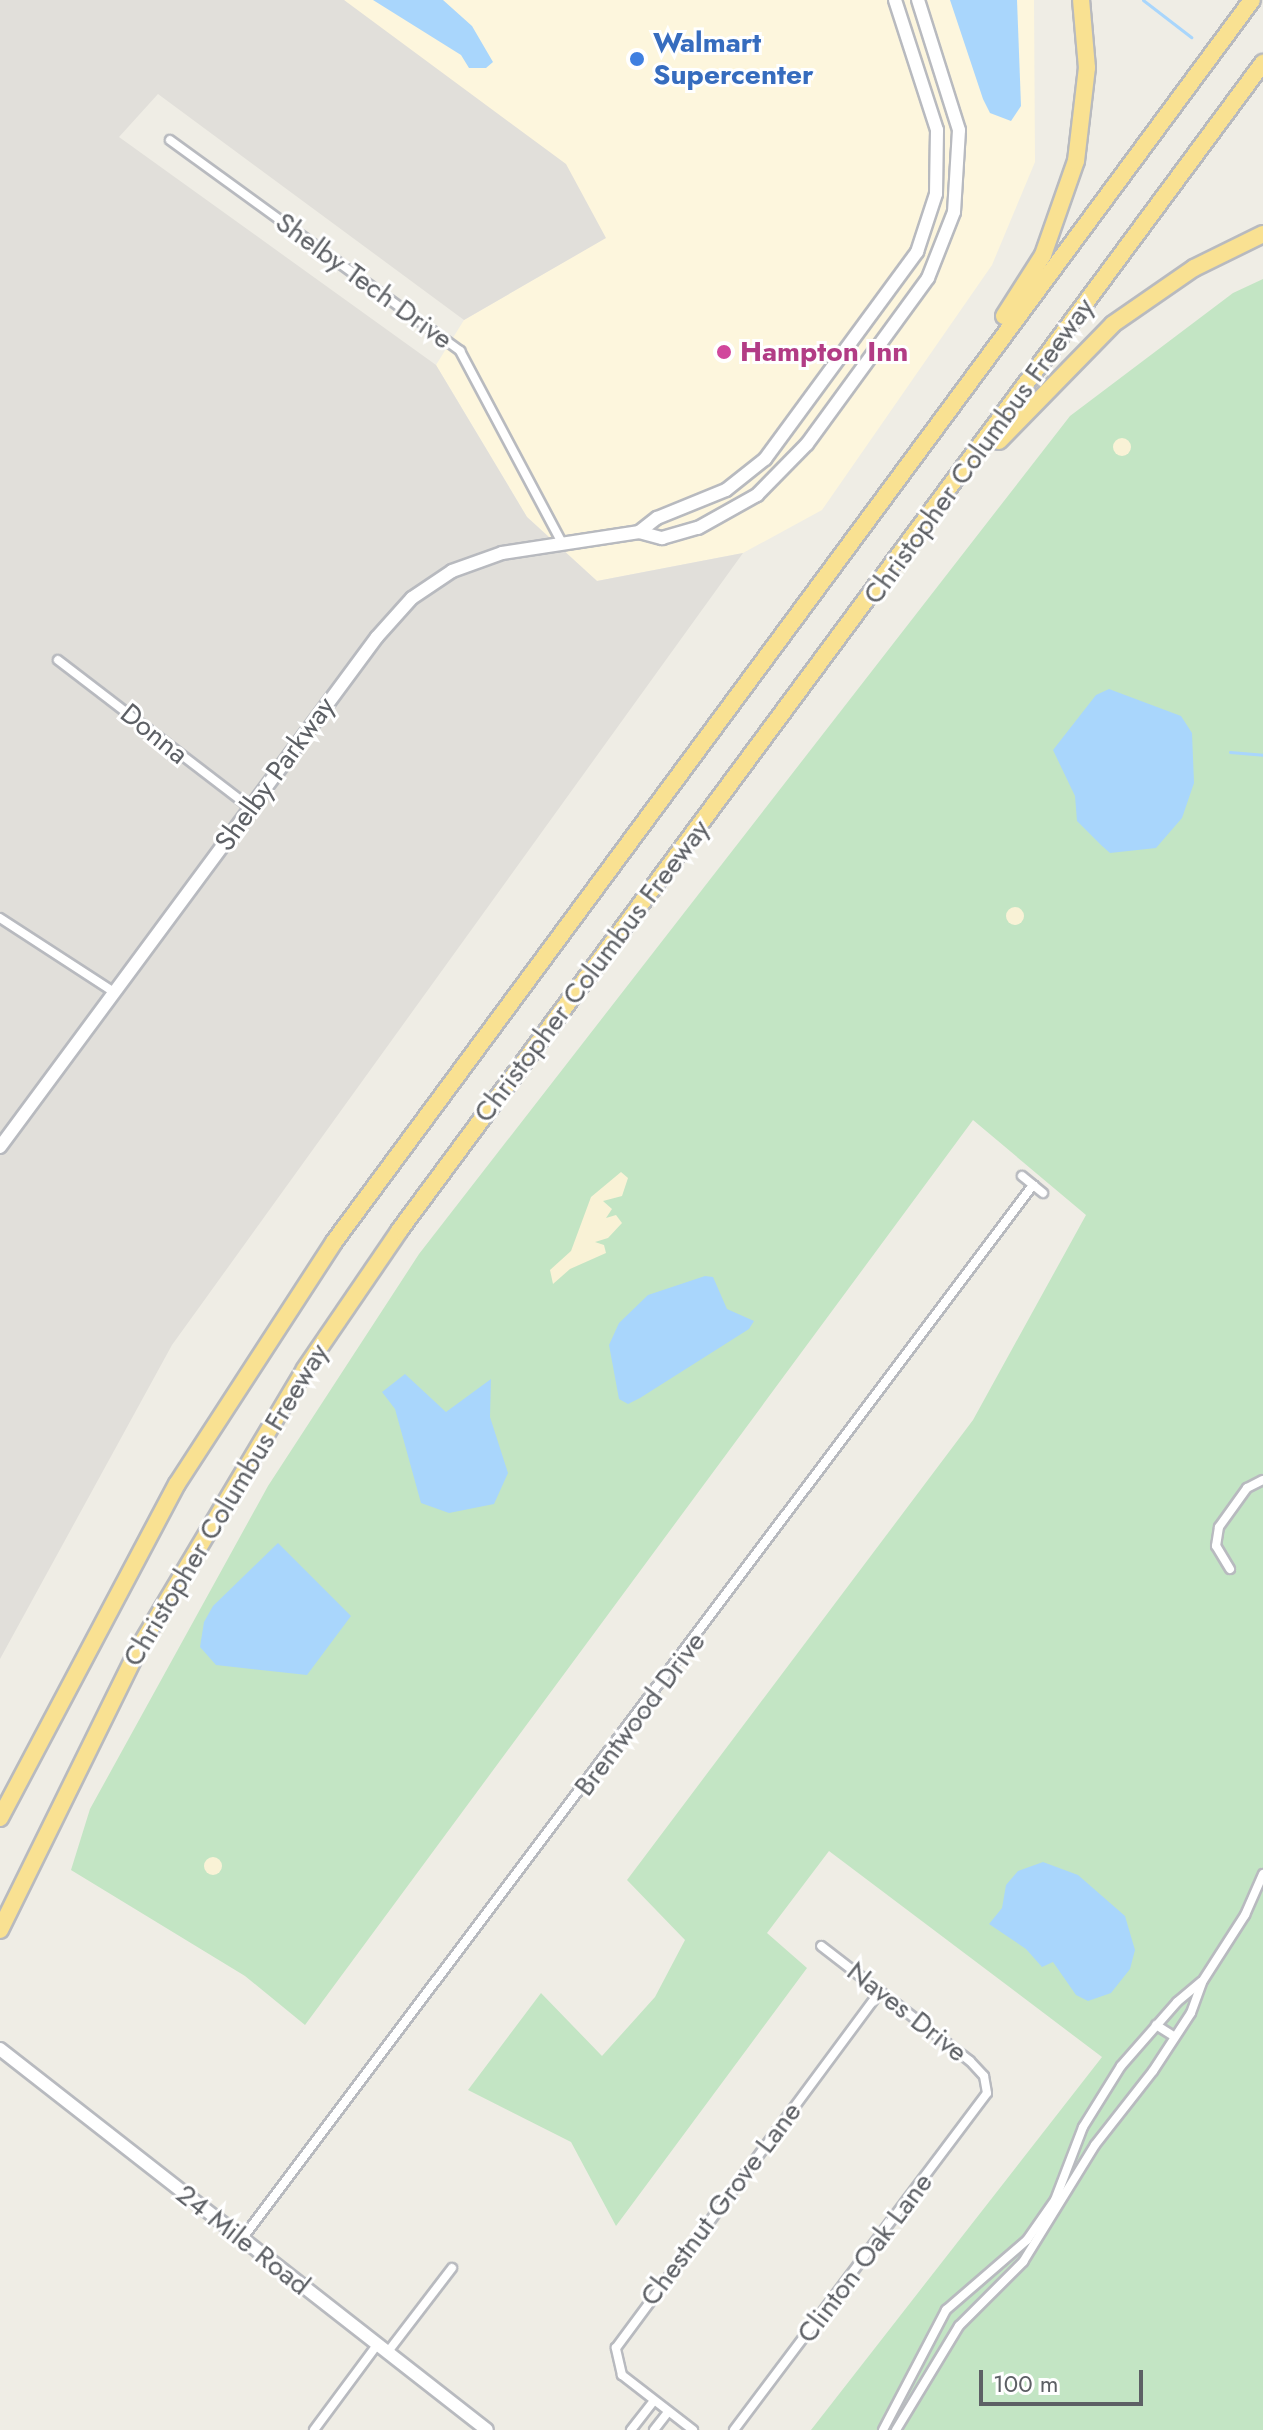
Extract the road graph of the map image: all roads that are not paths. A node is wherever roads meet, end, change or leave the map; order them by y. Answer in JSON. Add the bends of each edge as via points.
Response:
{"nodes":[{"id":1,"x":895,"y":0,"type":"edge"},
{"id":2,"x":918,"y":0,"type":"edge"},
{"id":3,"x":1081,"y":0,"type":"edge"},
{"id":4,"x":1252,"y":0,"type":"edge"},
{"id":5,"x":1263,"y":63,"type":"edge"},
{"id":6,"x":170,"y":140,"type":"dead end"},
{"id":7,"x":1263,"y":234,"type":"edge"},
{"id":8,"x":934,"y":425,"type":"junction"},
{"id":9,"x":765,"y":459,"type":"junction"},
{"id":10,"x":769,"y":485,"type":"junction"},
{"id":11,"x":948,"y":495,"type":"junction"},
{"id":12,"x":639,"y":532,"type":"junction"},
{"id":13,"x":562,"y":543,"type":"junction"},
{"id":14,"x":58,"y":660,"type":"dead end"},
{"id":15,"x":251,"y":808,"type":"junction"},
{"id":16,"x":0,"y":918,"type":"edge"},
{"id":17,"x":114,"y":992,"type":"junction"},
{"id":18,"x":0,"y":1147,"type":"edge"},
{"id":19,"x":1022,"y":1176,"type":"dead end"},
{"id":20,"x":1033,"y":1185,"type":"junction"},
{"id":21,"x":1043,"y":1193,"type":"dead end"},
{"id":22,"x":1263,"y":1480,"type":"edge"},
{"id":23,"x":1230,"y":1569,"type":"dead end"},
{"id":24,"x":0,"y":1818,"type":"edge"},
{"id":25,"x":1263,"y":1874,"type":"edge"},
{"id":26,"x":0,"y":1930,"type":"edge"},
{"id":27,"x":821,"y":1946,"type":"dead end"},
{"id":28,"x":1202,"y":1982,"type":"junction"},
{"id":29,"x":880,"y":1991,"type":"junction"},
{"id":30,"x":1156,"y":2025,"type":"junction"},
{"id":31,"x":1175,"y":2037,"type":"junction"},
{"id":32,"x":0,"y":2049,"type":"edge"},
{"id":33,"x":987,"y":2083,"type":"joint"},
{"id":34,"x":1058,"y":2202,"type":"junction"},
{"id":35,"x":242,"y":2239,"type":"junction"},
{"id":36,"x":452,"y":2268,"type":"dead end"},
{"id":37,"x":382,"y":2349,"type":"junction"},
{"id":38,"x":654,"y":2401,"type":"junction"},
{"id":39,"x":668,"y":2412,"type":"junction"},
{"id":40,"x":891,"y":2418,"type":"junction"},
{"id":41,"x":898,"y":2427,"type":"edge"},
{"id":42,"x":314,"y":2430,"type":"edge"},
{"id":43,"x":487,"y":2430,"type":"edge"},
{"id":44,"x":631,"y":2430,"type":"edge"},
{"id":45,"x":654,"y":2430,"type":"edge"},
{"id":46,"x":693,"y":2430,"type":"edge"},
{"id":47,"x":734,"y":2430,"type":"edge"},
{"id":48,"x":883,"y":2430,"type":"edge"}],
"edges":[{"from":1,"to":9,"type":"street","name":"Shelby Parkway","via":[[937,130],[932,212],[896,287]]},
{"from":2,"to":10,"type":"street","name":"Shelby Parkway","via":[[959,130],[960,170],[949,230],[915,297],[824,423]]},
{"from":3,"to":8,"type":"highway","via":[[1086,95],[1064,201],[1043,255]]},
{"from":4,"to":8,"type":"highway","name":"Christopher Columbus Freeway"},
{"from":5,"to":11,"type":"highway","name":"Christopher Columbus Freeway"},
{"from":6,"to":13,"type":"street","name":"Shelby Tech Drive","via":[[460,351]]},
{"from":7,"to":11,"type":"highway","via":[[1194,268],[1113,324]]},
{"from":8,"to":24,"type":"highway","name":"Christopher Columbus Freeway","via":[[396,1155],[275,1329],[161,1512]]},
{"from":9,"to":10,"type":"street","via":[[762,475]]},
{"from":9,"to":12,"type":"street","name":"Shelby Parkway","via":[[726,490],[657,518]]},
{"from":10,"to":12,"type":"street","name":"Shelby Parkway","via":[[698,528],[662,538]]},
{"from":11,"to":26,"type":"highway","name":"Christopher Columbus Freeway","via":[[409,1219],[298,1379],[137,1651]]},
{"from":12,"to":13,"type":"street","name":"Shelby Parkway"},
{"from":13,"to":15,"type":"street","name":"Shelby Parkway","via":[[469,563],[412,598],[377,637]]},
{"from":14,"to":15,"type":"street","name":"Donna"},
{"from":15,"to":17,"type":"street","name":"Shelby Parkway"},
{"from":16,"to":17,"type":"street"},
{"from":17,"to":18,"type":"street","name":"Shelby Parkway"},
{"from":19,"to":20,"type":"street"},
{"from":20,"to":21,"type":"street"},
{"from":20,"to":35,"type":"street","name":"Brentwood Drive"},
{"from":22,"to":23,"type":"street","via":[[1247,1488],[1219,1527],[1216,1546]]},
{"from":25,"to":28,"type":"street","via":[[1245,1915]]},
{"from":27,"to":29,"type":"street","name":"Naves Drive"},
{"from":28,"to":30,"type":"street"},
{"from":28,"to":31,"type":"street"},
{"from":29,"to":33,"type":"street","name":"Naves Drive","via":[[970,2061]]},
{"from":29,"to":38,"type":"street","name":"Chestnut Grove Lane","via":[[619,2341],[618,2367]]},
{"from":30,"to":31,"type":"street"},
{"from":30,"to":34,"type":"street","via":[[1100,2097]]},
{"from":31,"to":34,"type":"street"},
{"from":32,"to":35,"type":"street","name":"24 Mile Road"},
{"from":33,"to":47,"type":"street","name":"Clinton Oak Lane","via":[[983,2102]]},
{"from":34,"to":40,"type":"street","via":[[1007,2260],[946,2310],[929,2333]]},
{"from":34,"to":41,"type":"street","via":[[1023,2262],[959,2326]]},
{"from":35,"to":37,"type":"street","name":"24 Mile Road"},
{"from":36,"to":37,"type":"street"},
{"from":37,"to":42,"type":"street"},
{"from":37,"to":43,"type":"street","name":"24 Mile Road"},
{"from":38,"to":39,"type":"street","name":"Chestnut Grove Lane"},
{"from":38,"to":44,"type":"street"},
{"from":39,"to":45,"type":"street"},
{"from":39,"to":46,"type":"street"},
{"from":40,"to":41,"type":"street"},
{"from":40,"to":48,"type":"street"}]}
